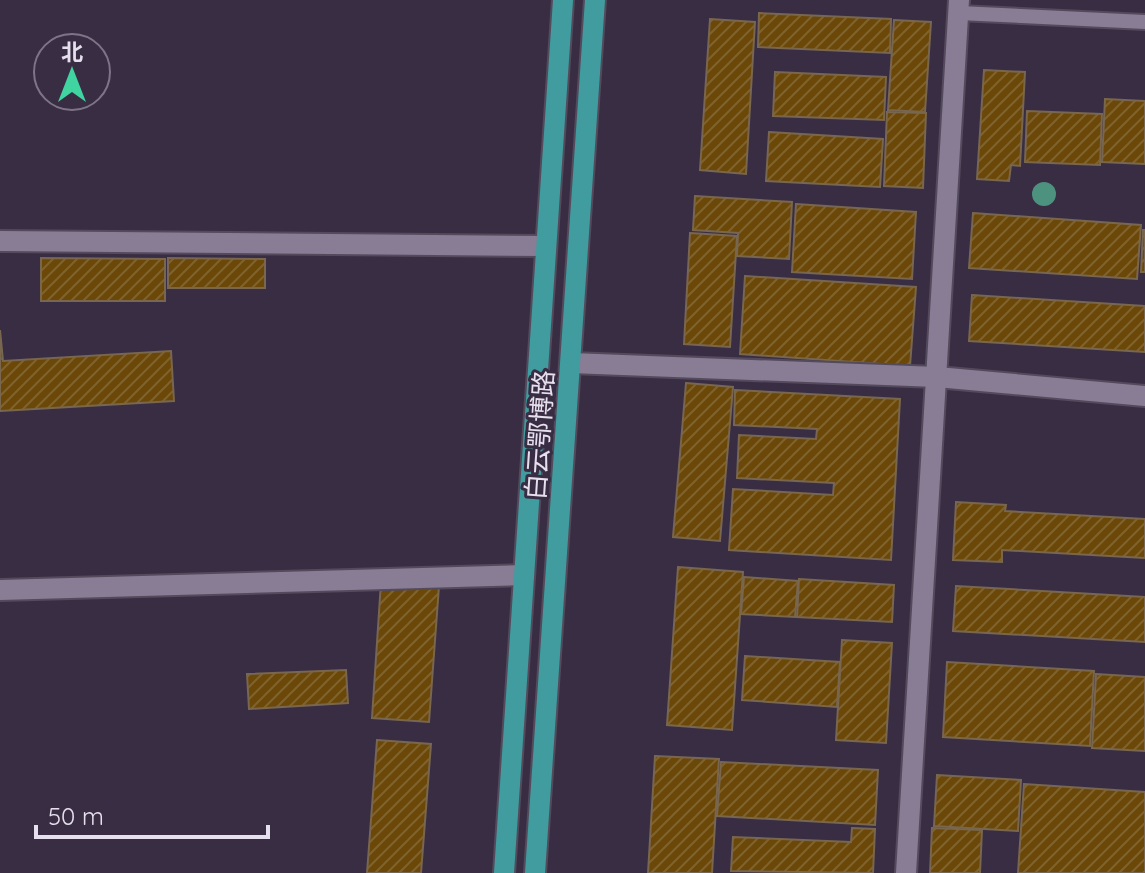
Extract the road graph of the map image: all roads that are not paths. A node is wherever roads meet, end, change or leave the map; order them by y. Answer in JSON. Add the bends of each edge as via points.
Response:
{"nodes":[{"id":1,"x":563,"y":0,"type":"edge"},
{"id":2,"x":595,"y":0,"type":"edge"},
{"id":3,"x":959,"y":6,"type":"edge"},
{"id":4,"x":1145,"y":22,"type":"edge"},
{"id":5,"x":0,"y":241,"type":"edge"},
{"id":6,"x":546,"y":246,"type":"junction"},
{"id":7,"x":571,"y":363,"type":"junction"},
{"id":8,"x":937,"y":377,"type":"junction"},
{"id":9,"x":1145,"y":396,"type":"edge"},
{"id":10,"x":524,"y":575,"type":"junction"},
{"id":11,"x":0,"y":590,"type":"edge"},
{"id":12,"x":504,"y":873,"type":"edge"},
{"id":13,"x":535,"y":873,"type":"edge"},
{"id":14,"x":906,"y":873,"type":"edge"}],
"edges":[{"from":1,"to":6,"type":"main road","name":"白云鄂博路"},
{"from":2,"to":7,"type":"main road","name":"白云鄂博路"},
{"from":3,"to":4,"type":"lane"},
{"from":3,"to":8,"type":"street"},
{"from":5,"to":6,"type":"street"},
{"from":6,"to":10,"type":"main road","name":"白云鄂博路"},
{"from":7,"to":8,"type":"street"},
{"from":7,"to":13,"type":"main road","name":"白云鄂博路"},
{"from":8,"to":9,"type":"street"},
{"from":8,"to":14,"type":"street"},
{"from":10,"to":11,"type":"street"},
{"from":10,"to":12,"type":"main road","name":"白云鄂博路"}]}
